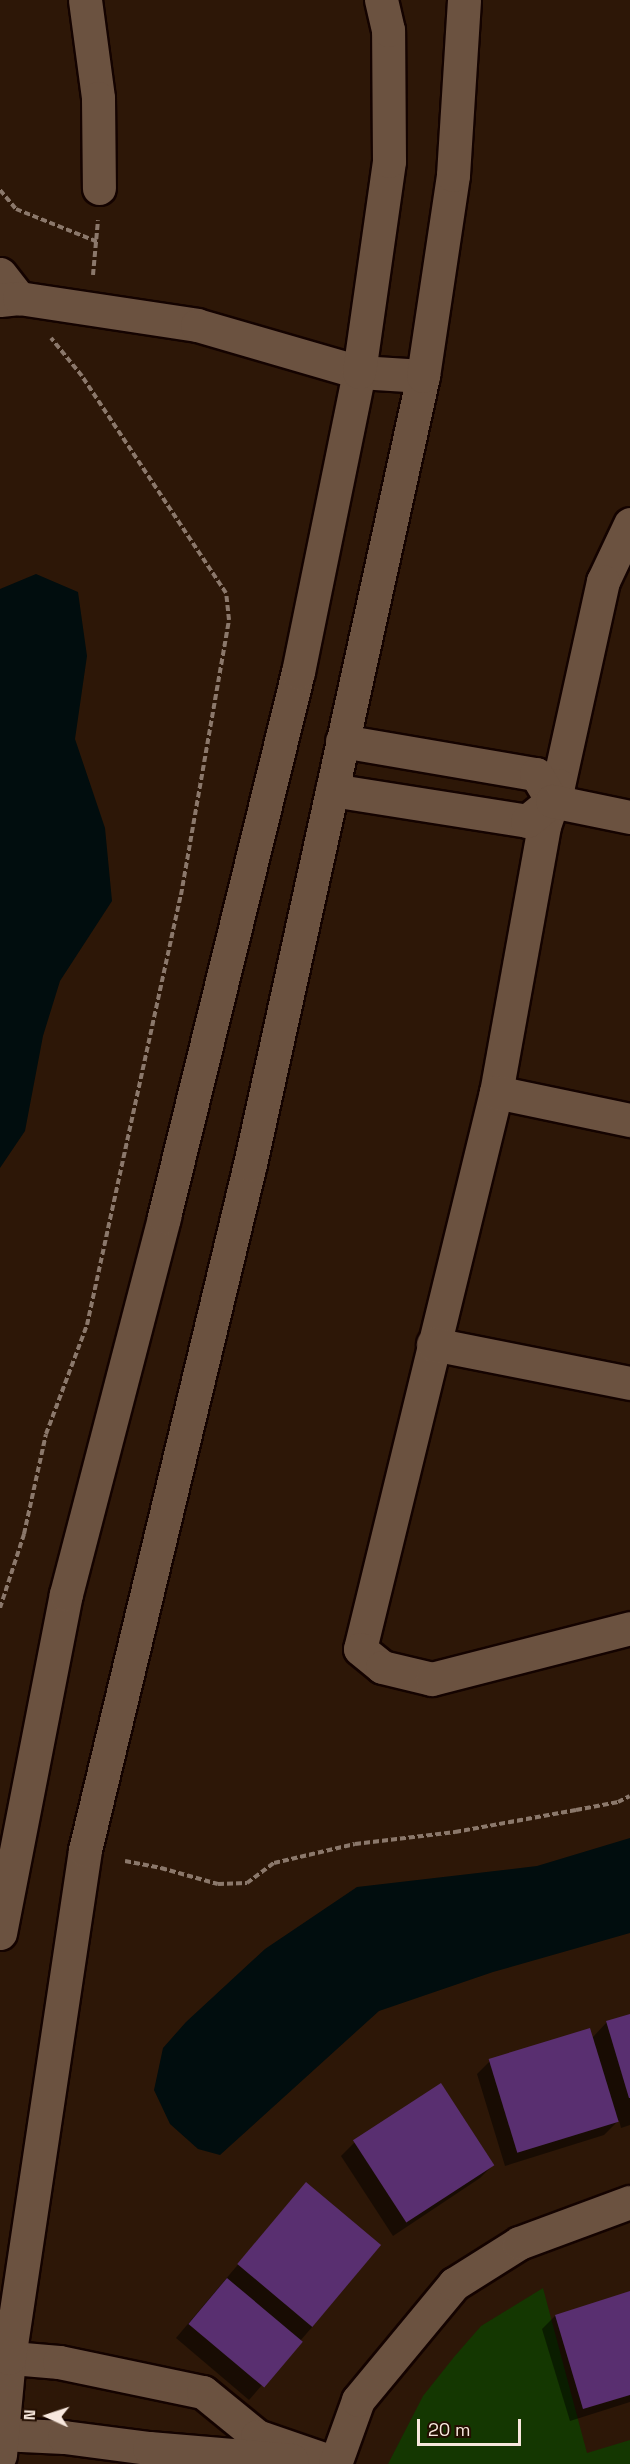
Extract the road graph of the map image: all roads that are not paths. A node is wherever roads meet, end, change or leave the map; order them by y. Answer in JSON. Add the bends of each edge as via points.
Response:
{"nodes":[{"id":1,"x":85,"y":0,"type":"edge"},
{"id":2,"x":381,"y":0,"type":"edge"},
{"id":3,"x":464,"y":0,"type":"edge"},
{"id":4,"x":99,"y":189,"type":"road end"},
{"id":5,"x":6,"y":291,"type":"edge"},
{"id":6,"x":359,"y":372,"type":"junction"},
{"id":7,"x":423,"y":376,"type":"junction"},
{"id":8,"x":630,"y":524,"type":"edge"},
{"id":9,"x":342,"y":741,"type":"junction"},
{"id":10,"x":332,"y":790,"type":"junction"},
{"id":11,"x":552,"y":801,"type":"junction"},
{"id":12,"x":630,"y":817,"type":"edge"},
{"id":13,"x":496,"y":1092,"type":"junction"},
{"id":14,"x":630,"y":1120,"type":"edge"},
{"id":15,"x":433,"y":1344,"type":"junction"},
{"id":16,"x":630,"y":1383,"type":"edge"},
{"id":17,"x":630,"y":1628,"type":"edge"},
{"id":18,"x":0,"y":1933,"type":"edge"},
{"id":19,"x":630,"y":2202,"type":"edge"},
{"id":20,"x":4,"y":2357,"type":"edge"},
{"id":21,"x":0,"y":2441,"type":"edge"},
{"id":22,"x":335,"y":2463,"type":"edge"}],
"edges":[{"from":1,"to":4,"type":"street","via":[[98,98]]},
{"from":2,"to":6,"type":"street","via":[[387,30],[389,161]]},
{"from":3,"to":7,"type":"street","via":[[453,175]]},
{"from":5,"to":6,"type":"street","via":[[89,309],[197,325]]},
{"from":6,"to":7,"type":"street"},
{"from":6,"to":18,"type":"street","via":[[298,672],[164,1217],[66,1594]]},
{"from":7,"to":9,"type":"street"},
{"from":8,"to":11,"type":"street","via":[[603,581]]},
{"from":9,"to":10,"type":"street"},
{"from":9,"to":11,"type":"street","via":[[536,774]]},
{"from":10,"to":11,"type":"street","via":[[526,821]]},
{"from":10,"to":20,"type":"street","via":[[250,1164],[85,1850]]},
{"from":11,"to":12,"type":"street"},
{"from":11,"to":13,"type":"street","via":[[544,826]]},
{"from":13,"to":14,"type":"street"},
{"from":13,"to":15,"type":"street"},
{"from":15,"to":16,"type":"street"},
{"from":15,"to":17,"type":"street","via":[[360,1648],[382,1667],[432,1679]]},
{"from":19,"to":22,"type":"street","via":[[519,2243],[454,2284],[358,2400]]},
{"from":20,"to":21,"type":"street"},
{"from":20,"to":22,"type":"street","via":[[60,2362],[203,2392],[257,2436]]},
{"from":21,"to":22,"type":"street","via":[[64,2437]]}]}
